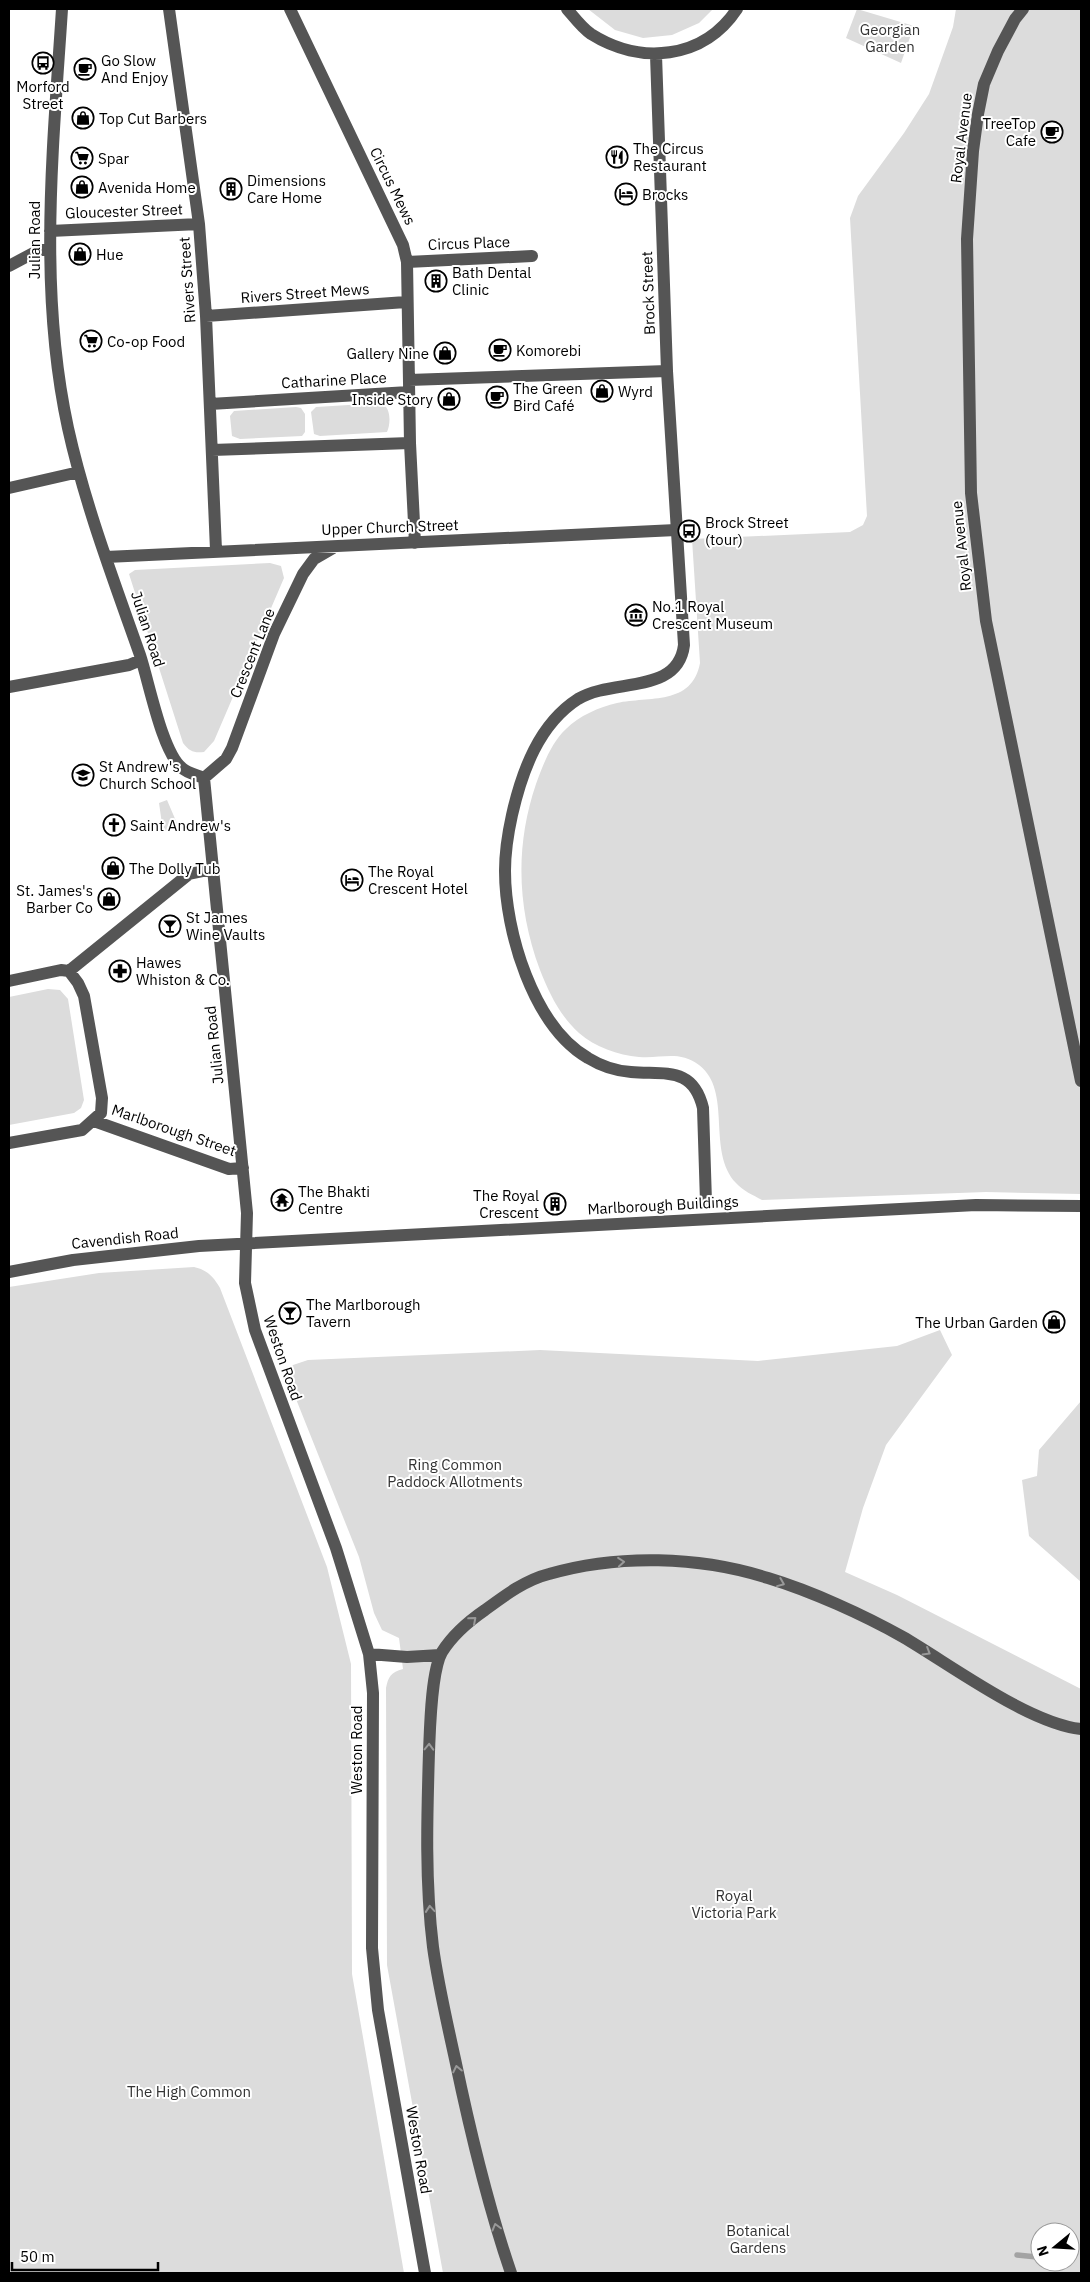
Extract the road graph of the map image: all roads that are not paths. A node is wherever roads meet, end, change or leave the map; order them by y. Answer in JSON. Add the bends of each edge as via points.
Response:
{"nodes":[{"id":1,"x":62,"y":9,"type":"edge"},
{"id":2,"x":169,"y":9,"type":"edge"},
{"id":3,"x":290,"y":9,"type":"edge"},
{"id":4,"x":567,"y":9,"type":"edge"},
{"id":5,"x":737,"y":9,"type":"edge"},
{"id":6,"x":1023,"y":9,"type":"edge"},
{"id":7,"x":656,"y":55,"type":"junction"},
{"id":8,"x":199,"y":224,"type":"junction"},
{"id":9,"x":50,"y":230,"type":"junction"},
{"id":10,"x":49,"y":250,"type":"junction"},
{"id":11,"x":532,"y":256,"type":"dead end"},
{"id":12,"x":407,"y":262,"type":"junction"},
{"id":13,"x":9,"y":266,"type":"edge"},
{"id":14,"x":406,"y":302,"type":"junction"},
{"id":15,"x":206,"y":316,"type":"junction"},
{"id":16,"x":667,"y":370,"type":"junction"},
{"id":17,"x":409,"y":386,"type":"junction"},
{"id":18,"x":210,"y":404,"type":"junction"},
{"id":19,"x":410,"y":443,"type":"junction"},
{"id":20,"x":212,"y":450,"type":"junction"},
{"id":21,"x":79,"y":472,"type":"junction"},
{"id":22,"x":9,"y":488,"type":"edge"},
{"id":23,"x":676,"y":530,"type":"junction"},
{"id":24,"x":416,"y":543,"type":"junction"},
{"id":25,"x":337,"y":546,"type":"junction"},
{"id":26,"x":216,"y":550,"type":"junction"},
{"id":27,"x":106,"y":556,"type":"junction"},
{"id":28,"x":142,"y":660,"type":"junction"},
{"id":29,"x":9,"y":687,"type":"edge"},
{"id":30,"x":204,"y":778,"type":"junction"},
{"id":31,"x":213,"y":868,"type":"junction"},
{"id":32,"x":69,"y":971,"type":"junction"},
{"id":33,"x":9,"y":980,"type":"edge"},
{"id":34,"x":1081,"y":1082,"type":"edge"},
{"id":35,"x":94,"y":1121,"type":"junction"},
{"id":36,"x":9,"y":1143,"type":"edge"},
{"id":37,"x":243,"y":1168,"type":"junction"},
{"id":38,"x":706,"y":1202,"type":"dead end"},
{"id":39,"x":1081,"y":1206,"type":"edge"},
{"id":40,"x":246,"y":1244,"type":"junction"},
{"id":41,"x":9,"y":1272,"type":"edge"},
{"id":42,"x":369,"y":1654,"type":"junction"},
{"id":43,"x":440,"y":1655,"type":"junction"},
{"id":44,"x":1081,"y":1729,"type":"edge"},
{"id":45,"x":425,"y":2273,"type":"edge"},
{"id":46,"x":511,"y":2273,"type":"edge"}],
"edges":[{"from":1,"to":9,"type":"street","name":"Julian Road"},
{"from":2,"to":8,"type":"street","name":"Rivers Street"},
{"from":3,"to":12,"type":"street","name":"Circus Mews","via":[[404,245]]},
{"from":4,"to":7,"type":"street","via":[[589,33],[620,50]]},
{"from":5,"to":7,"type":"street","via":[[720,29],[701,42],[679,51]]},
{"from":6,"to":34,"type":"street","name":"Royal Avenue","via":[[998,51],[984,84],[973,151],[967,239],[971,493],[986,621]]},
{"from":7,"to":16,"type":"street","name":"Brock Street"},
{"from":8,"to":9,"type":"street","name":"Gloucester Street"},
{"from":8,"to":15,"type":"street","name":"Rivers Street"},
{"from":9,"to":10,"type":"street","name":"Julian Road"},
{"from":10,"to":13,"type":"street","via":[[39,250]]},
{"from":10,"to":21,"type":"street","name":"Julian Road","via":[[51,311],[59,372]]},
{"from":11,"to":12,"type":"street","name":"Circus Place"},
{"from":12,"to":14,"type":"street","name":"Circus Mews"},
{"from":14,"to":15,"type":"street","name":"Rivers Street Mews"},
{"from":14,"to":17,"type":"street","name":"Circus Mews"},
{"from":15,"to":18,"type":"street","name":"Rivers Street"},
{"from":16,"to":17,"type":"street","name":"Catharine Place"},
{"from":16,"to":23,"type":"street","name":"Brock Street"},
{"from":17,"to":18,"type":"street","name":"Catharine Place"},
{"from":17,"to":19,"type":"street"},
{"from":18,"to":20,"type":"street","name":"Rivers Street"},
{"from":19,"to":20,"type":"street"},
{"from":19,"to":24,"type":"street"},
{"from":20,"to":26,"type":"street","name":"Rivers Street"},
{"from":21,"to":22,"type":"street"},
{"from":21,"to":27,"type":"street","name":"Julian Road"},
{"from":23,"to":24,"type":"street","name":"Upper Church Street"},
{"from":23,"to":38,"type":"street","name":"Brock Street","via":[[683,656],[670,674],[598,690],[579,699],[550,725],[536,744],[514,805],[507,837],[505,871],[507,904],[522,966],[548,1018],[565,1039],[587,1057],[608,1068],[672,1074],[688,1081],[699,1094]]},
{"from":24,"to":25,"type":"street","name":"Upper Church Street"},
{"from":25,"to":26,"type":"street","name":"Upper Church Street"},
{"from":25,"to":30,"type":"street","name":"Crescent Lane","via":[[314,559],[303,574],[274,634],[232,748],[226,759]]},
{"from":26,"to":27,"type":"street","name":"Upper Church Street"},
{"from":27,"to":28,"type":"street","name":"Julian Road"},
{"from":28,"to":29,"type":"street"},
{"from":28,"to":30,"type":"street","name":"Julian Road","via":[[174,760],[183,770]]},
{"from":30,"to":31,"type":"street","name":"Julian Road"},
{"from":31,"to":32,"type":"street","via":[[189,874]]},
{"from":31,"to":37,"type":"street","name":"Julian Road"},
{"from":32,"to":33,"type":"street"},
{"from":32,"to":35,"type":"street","via":[[84,996],[102,1098],[102,1113]]},
{"from":35,"to":36,"type":"street","via":[[82,1130]]},
{"from":35,"to":37,"type":"street","name":"Marlborough Street","via":[[229,1169]]},
{"from":37,"to":40,"type":"street","name":"Julian Road"},
{"from":39,"to":40,"type":"street","name":"Marlborough Buildings","via":[[976,1205]]},
{"from":40,"to":41,"type":"street","name":"Cavendish Road","via":[[73,1260]]},
{"from":40,"to":42,"type":"street","name":"Weston Road","via":[[245,1283],[255,1330],[336,1548]]},
{"from":42,"to":43,"type":"street"},
{"from":42,"to":45,"type":"street","name":"Weston Road","via":[[373,1693],[372,1948],[378,2010]]},
{"from":43,"to":44,"type":"street","one_way":true,"via":[[453,1637],[478,1615],[509,1592],[546,1574],[623,1562],[719,1566],[768,1578],[842,1607],[899,1635],[1012,1703],[1043,1718]]},
{"from":46,"to":43,"type":"street","one_way":true,"via":[[496,2231],[467,2118],[433,1946],[428,1883],[428,1797],[430,1724]]}]}
